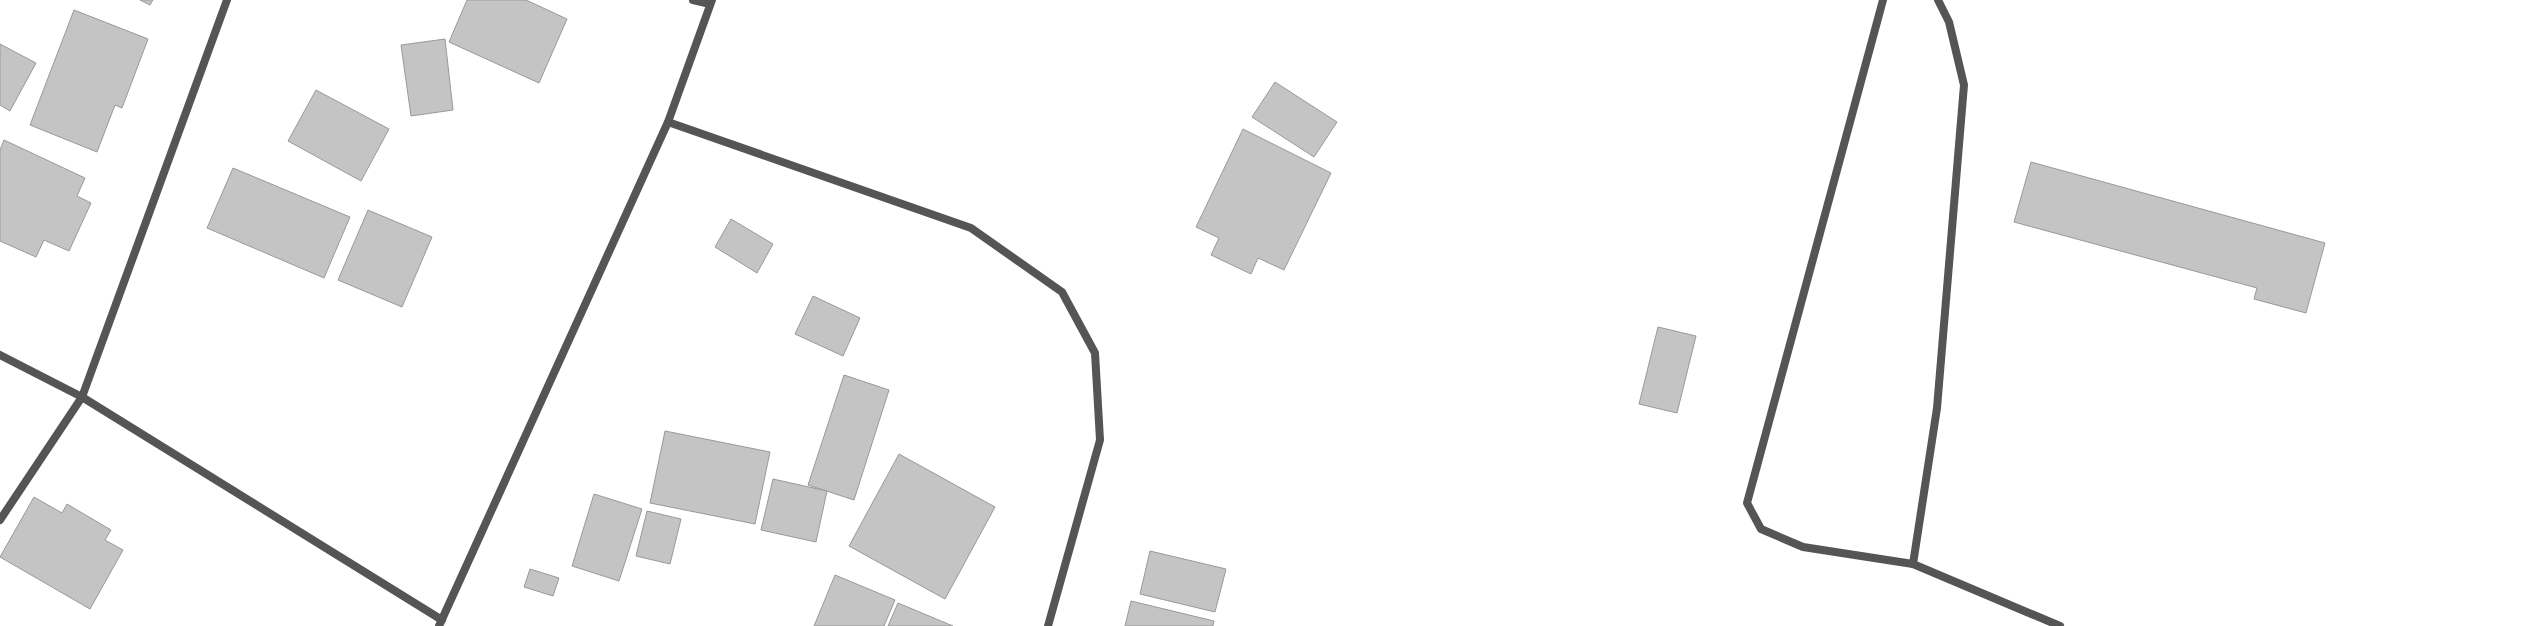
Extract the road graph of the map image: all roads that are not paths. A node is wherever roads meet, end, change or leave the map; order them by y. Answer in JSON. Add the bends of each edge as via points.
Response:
{"nodes":[{"id":1,"x":227,"y":0,"type":"edge"},
{"id":2,"x":693,"y":0,"type":"edge"},
{"id":3,"x":1883,"y":0,"type":"edge"},
{"id":4,"x":1938,"y":0,"type":"edge"},
{"id":5,"x":711,"y":2,"type":"edge"},
{"id":6,"x":668,"y":122,"type":"junction"},
{"id":7,"x":0,"y":355,"type":"edge"},
{"id":8,"x":82,"y":397,"type":"junction"},
{"id":9,"x":0,"y":520,"type":"edge"},
{"id":10,"x":1913,"y":564,"type":"junction"},
{"id":11,"x":441,"y":623,"type":"edge"},
{"id":12,"x":1048,"y":626,"type":"edge"},
{"id":13,"x":2060,"y":626,"type":"edge"}],
"edges":[{"from":1,"to":8,"type":"street"},
{"from":2,"to":5,"type":"street"},
{"from":3,"to":10,"type":"street","via":[[1747,503],[1761,529],[1803,547]]},
{"from":4,"to":10,"type":"street","via":[[1949,22],[1964,85],[1937,408]]},
{"from":5,"to":6,"type":"street"},
{"from":6,"to":11,"type":"street"},
{"from":6,"to":12,"type":"street","via":[[971,228],[1062,292],[1094,353],[1100,440]]},
{"from":7,"to":8,"type":"street"},
{"from":8,"to":9,"type":"street"},
{"from":8,"to":11,"type":"street"},
{"from":10,"to":13,"type":"street"}]}
